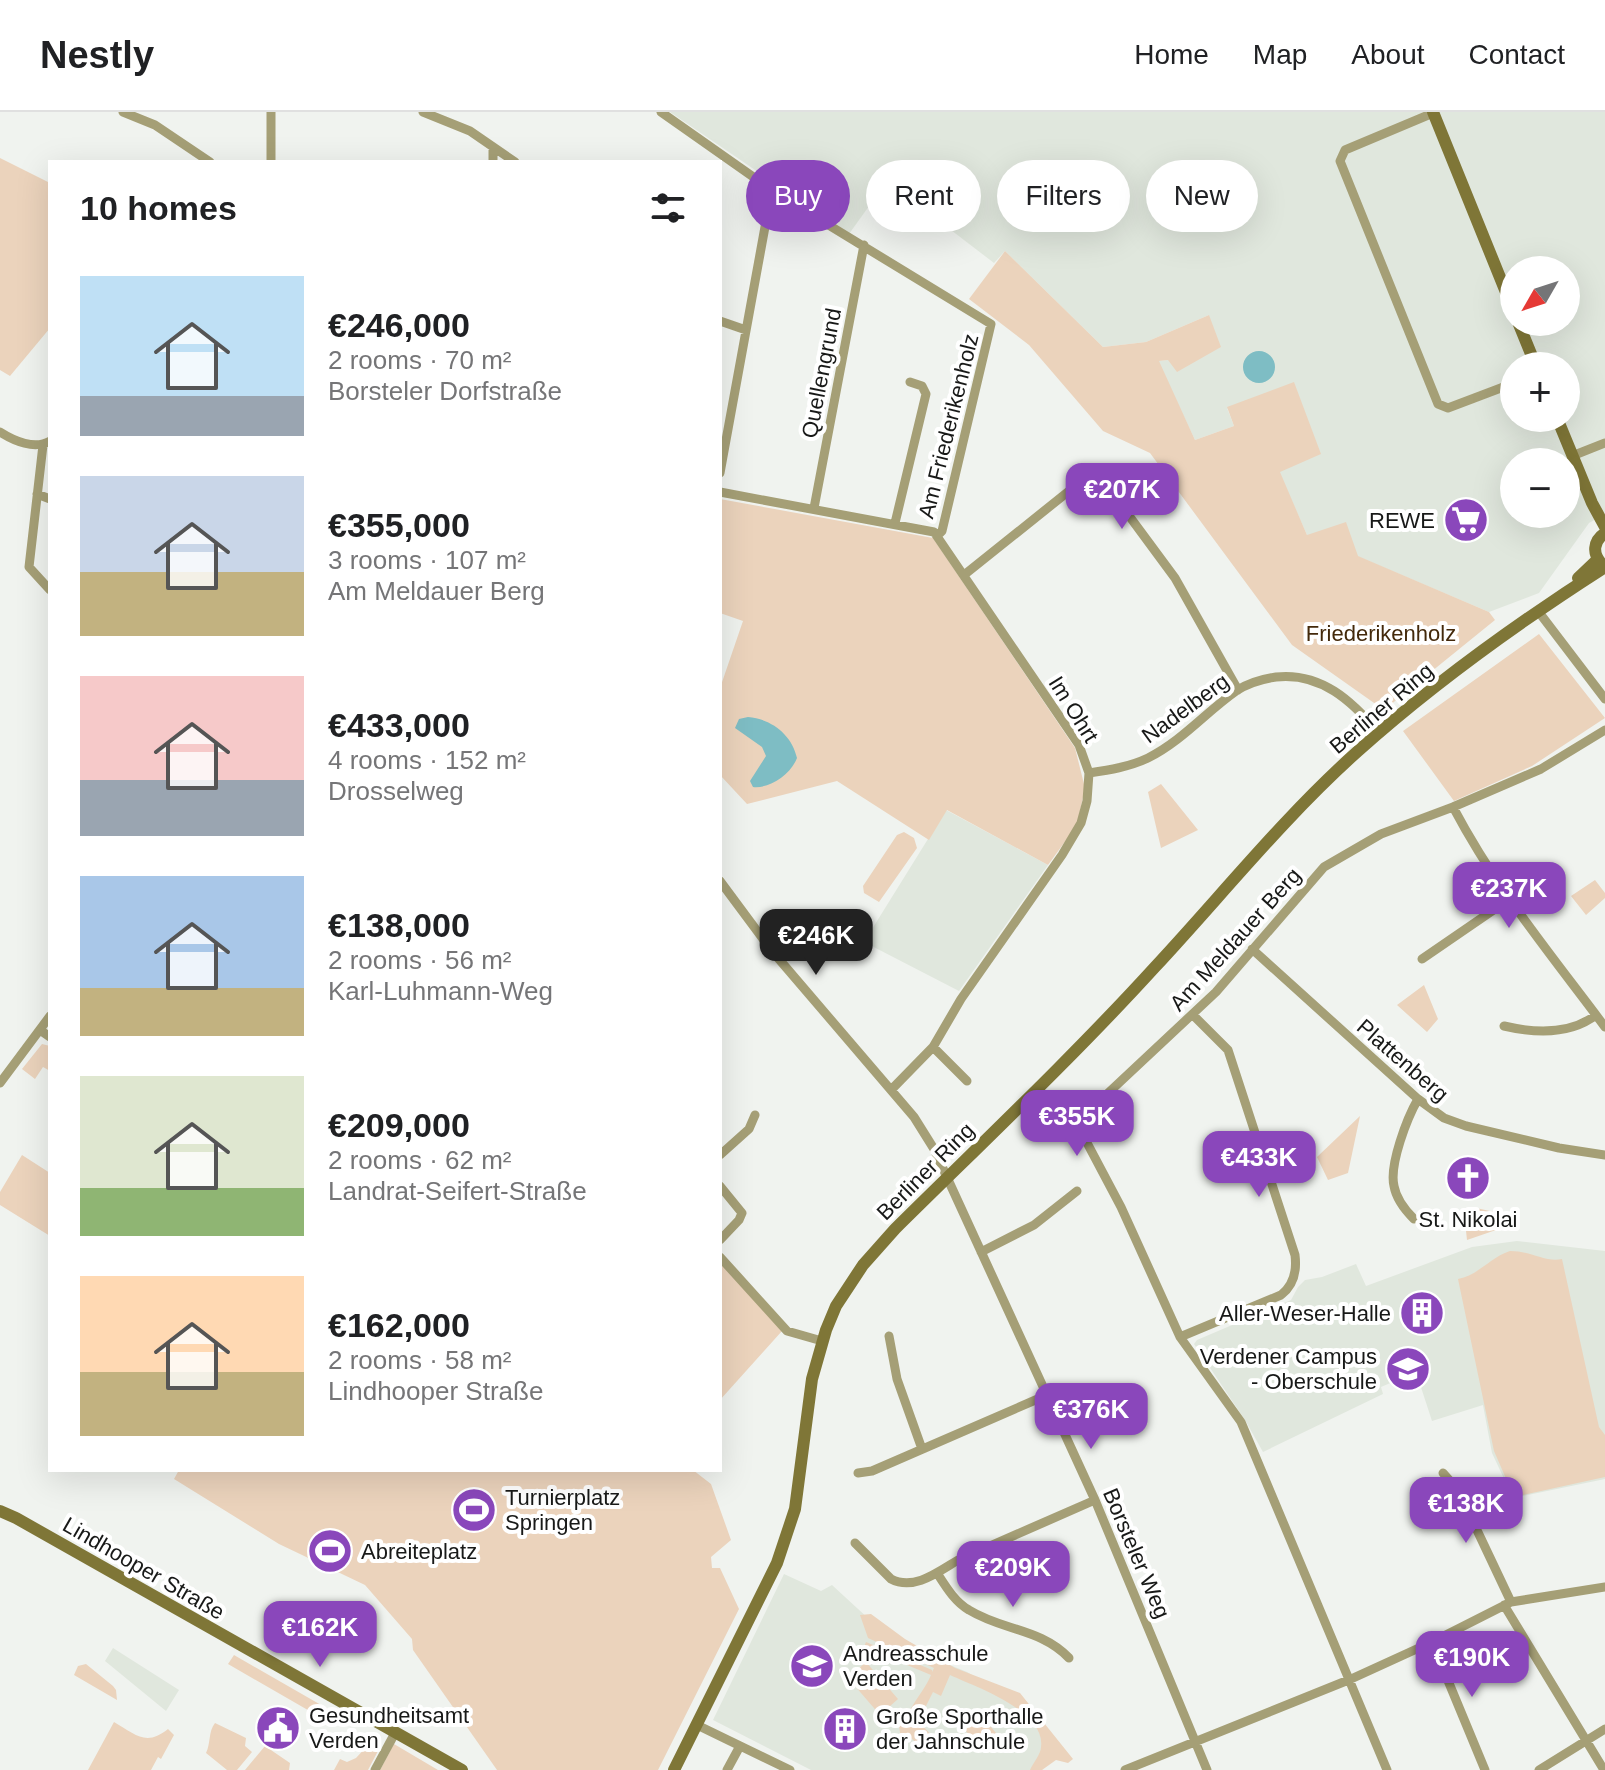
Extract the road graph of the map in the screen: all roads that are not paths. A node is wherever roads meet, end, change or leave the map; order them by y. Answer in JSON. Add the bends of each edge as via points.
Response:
{"nodes":[{"id":1,"x":123,"y":112,"type":"edge"},
{"id":2,"x":271,"y":112,"type":"edge"},
{"id":3,"x":423,"y":112,"type":"edge"},
{"id":4,"x":661,"y":112,"type":"edge"},
{"id":5,"x":1433,"y":112,"type":"edge"},
{"id":6,"x":493,"y":147,"type":"junction"},
{"id":7,"x":193,"y":151,"type":"junction"},
{"id":8,"x":187,"y":160,"type":"edge"},
{"id":9,"x":207,"y":160,"type":"edge"},
{"id":10,"x":271,"y":160,"type":"edge"},
{"id":11,"x":493,"y":160,"type":"edge"},
{"id":12,"x":512,"y":160,"type":"edge"},
{"id":13,"x":746,"y":172,"type":"edge"},
{"id":14,"x":764,"y":232,"type":"edge"},
{"id":15,"x":842,"y":232,"type":"edge"},
{"id":16,"x":864,"y":245,"type":"junction"},
{"id":17,"x":1500,"y":277,"type":"edge"},
{"id":18,"x":722,"y":322,"type":"edge"},
{"id":19,"x":746,"y":330,"type":"junction"},
{"id":20,"x":910,"y":382,"type":"dead end"},
{"id":21,"x":1500,"y":388,"type":"edge"},
{"id":22,"x":0,"y":432,"type":"edge"},
{"id":23,"x":46,"y":443,"type":"edge"},
{"id":24,"x":1605,"y":443,"type":"edge"},
{"id":25,"x":1580,"y":453,"type":"edge"},
{"id":26,"x":722,"y":462,"type":"edge"},
{"id":27,"x":1580,"y":475,"type":"edge"},
{"id":28,"x":722,"y":492,"type":"edge"},
{"id":29,"x":37,"y":494,"type":"junction"},
{"id":30,"x":48,"y":498,"type":"edge"},
{"id":31,"x":814,"y":508,"type":"junction"},
{"id":32,"x":895,"y":523,"type":"junction"},
{"id":33,"x":1603,"y":532,"type":"edge"},
{"id":34,"x":937,"y":536,"type":"junction"},
{"id":35,"x":1603,"y":564,"type":"edge"},
{"id":36,"x":964,"y":575,"type":"junction"},
{"id":37,"x":48,"y":588,"type":"edge"},
{"id":38,"x":1538,"y":611,"type":"junction"},
{"id":39,"x":1238,"y":690,"type":"junction"},
{"id":40,"x":1605,"y":699,"type":"edge"},
{"id":41,"x":1605,"y":730,"type":"edge"},
{"id":42,"x":1379,"y":733,"type":"junction"},
{"id":43,"x":1089,"y":773,"type":"junction"},
{"id":44,"x":1453,"y":807,"type":"junction"},
{"id":45,"x":722,"y":884,"type":"edge"},
{"id":46,"x":1508,"y":900,"type":"junction"},
{"id":47,"x":1252,"y":949,"type":"junction"},
{"id":48,"x":1422,"y":959,"type":"dead end"},
{"id":49,"x":1193,"y":1015,"type":"junction"},
{"id":50,"x":1596,"y":1015,"type":"junction"},
{"id":51,"x":48,"y":1019,"type":"edge"},
{"id":52,"x":1504,"y":1026,"type":"dead end"},
{"id":53,"x":1605,"y":1027,"type":"edge"},
{"id":54,"x":40,"y":1030,"type":"junction"},
{"id":55,"x":48,"y":1036,"type":"edge"},
{"id":56,"x":933,"y":1047,"type":"junction"},
{"id":57,"x":967,"y":1081,"type":"dead end"},
{"id":58,"x":0,"y":1083,"type":"edge"},
{"id":59,"x":891,"y":1090,"type":"junction"},
{"id":60,"x":1418,"y":1099,"type":"junction"},
{"id":61,"x":755,"y":1115,"type":"dead end"},
{"id":62,"x":722,"y":1153,"type":"edge"},
{"id":63,"x":1605,"y":1155,"type":"edge"},
{"id":64,"x":946,"y":1178,"type":"junction"},
{"id":65,"x":722,"y":1188,"type":"edge"},
{"id":66,"x":1077,"y":1191,"type":"dead end"},
{"id":67,"x":1414,"y":1219,"type":"dead end"},
{"id":68,"x":722,"y":1238,"type":"edge"},
{"id":69,"x":981,"y":1252,"type":"junction"},
{"id":70,"x":722,"y":1259,"type":"edge"},
{"id":71,"x":889,"y":1336,"type":"dead end"},
{"id":72,"x":1180,"y":1337,"type":"junction"},
{"id":73,"x":822,"y":1341,"type":"junction"},
{"id":74,"x":1047,"y":1395,"type":"junction"},
{"id":75,"x":922,"y":1449,"type":"junction"},
{"id":76,"x":858,"y":1473,"type":"dead end"},
{"id":77,"x":1443,"y":1473,"type":"dead end"},
{"id":78,"x":1095,"y":1500,"type":"junction"},
{"id":79,"x":0,"y":1505,"type":"edge"},
{"id":80,"x":0,"y":1511,"type":"edge"},
{"id":81,"x":16,"y":1518,"type":"junction"},
{"id":82,"x":855,"y":1543,"type":"dead end"},
{"id":83,"x":937,"y":1573,"type":"junction"},
{"id":84,"x":1605,"y":1587,"type":"edge"},
{"id":85,"x":1507,"y":1604,"type":"junction"},
{"id":86,"x":1432,"y":1642,"type":"junction"},
{"id":87,"x":1069,"y":1658,"type":"dead end"},
{"id":88,"x":1351,"y":1679,"type":"junction"},
{"id":89,"x":697,"y":1725,"type":"junction"},
{"id":90,"x":1605,"y":1729,"type":"edge"},
{"id":91,"x":395,"y":1733,"type":"junction"},
{"id":92,"x":1586,"y":1740,"type":"junction"},
{"id":93,"x":1196,"y":1741,"type":"junction"},
{"id":94,"x":740,"y":1746,"type":"junction"},
{"id":95,"x":375,"y":1770,"type":"edge"},
{"id":96,"x":462,"y":1770,"type":"edge"},
{"id":97,"x":674,"y":1770,"type":"edge"},
{"id":98,"x":727,"y":1770,"type":"edge"},
{"id":99,"x":790,"y":1770,"type":"edge"},
{"id":100,"x":1125,"y":1770,"type":"edge"},
{"id":101,"x":1207,"y":1770,"type":"edge"},
{"id":102,"x":1387,"y":1770,"type":"edge"},
{"id":103,"x":1485,"y":1770,"type":"edge"},
{"id":104,"x":1539,"y":1770,"type":"edge"},
{"id":105,"x":1604,"y":1770,"type":"edge"}],
"edges":[{"from":1,"to":7,"type":"street","via":[[155,125]]},
{"from":2,"to":10,"type":"street"},
{"from":3,"to":6,"type":"street","via":[[470,131]]},
{"from":4,"to":13,"type":"street"},
{"from":5,"to":17,"type":"street"},
{"from":5,"to":21,"type":"street","via":[[1345,150],[1340,161],[1438,404],[1448,408]]},
{"from":6,"to":11,"type":"street"},
{"from":6,"to":12,"type":"street"},
{"from":7,"to":8,"type":"street"},
{"from":7,"to":9,"type":"street"},
{"from":14,"to":19,"type":"street"},
{"from":15,"to":16,"type":"street"},
{"from":16,"to":31,"type":"street","name":"Quellengrund"},
{"from":16,"to":34,"type":"street","name":"Am Friederikenholz","via":[[991,324]]},
{"from":18,"to":19,"type":"street"},
{"from":19,"to":26,"type":"street"},
{"from":20,"to":32,"type":"street","via":[[926,394]]},
{"from":22,"to":23,"type":"street","via":[[22,442]]},
{"from":23,"to":29,"type":"street"},
{"from":24,"to":25,"type":"street"},
{"from":27,"to":33,"type":"street"},
{"from":28,"to":31,"type":"street"},
{"from":29,"to":30,"type":"street"},
{"from":29,"to":37,"type":"street","via":[[29,567]]},
{"from":31,"to":32,"type":"street"},
{"from":32,"to":34,"type":"street","via":[[929,529]]},
{"from":33,"to":35,"type":"street","via":[[1595,548]]},
{"from":34,"to":36,"type":"street","name":"Im Ohrt"},
{"from":35,"to":38,"type":"street","name":"Berliner Ring"},
{"from":36,"to":39,"type":"street","via":[[1079,483],[1100,482],[1131,515],[1175,578]]},
{"from":36,"to":43,"type":"street","name":"Im Ohrt","via":[[1079,745]]},
{"from":38,"to":40,"type":"street"},
{"from":38,"to":42,"type":"street","name":"Berliner Ring"},
{"from":39,"to":42,"type":"street","name":"Nadelberg","via":[[1284,676],[1316,681],[1339,693]]},
{"from":39,"to":43,"type":"street","name":"Nadelberg","via":[[1155,754]]},
{"from":41,"to":44,"type":"street","name":"Am Meldauer Berg","via":[[1541,769]]},
{"from":42,"to":64,"type":"street","name":"Berliner Ring","via":[[1320,786],[1154,968]]},
{"from":43,"to":56,"type":"street","name":"Im Ohrt","via":[[1081,823]]},
{"from":44,"to":46,"type":"street"},
{"from":44,"to":47,"type":"street","name":"Am Meldauer Berg","via":[[1381,834],[1324,867]]},
{"from":45,"to":59,"type":"street","name":"Borsteler Weg"},
{"from":46,"to":48,"type":"street"},
{"from":46,"to":50,"type":"street"},
{"from":47,"to":49,"type":"street","name":"Am Meldauer Berg"},
{"from":47,"to":60,"type":"street","name":"Plattenberg"},
{"from":49,"to":72,"type":"street","name":"Am Meldauer Berg","via":[[1090,1110],[1083,1125],[1085,1139]]},
{"from":49,"to":72,"type":"street","via":[[1228,1050],[1297,1267],[1281,1295]]},
{"from":50,"to":52,"type":"street","via":[[1558,1029],[1530,1032]]},
{"from":50,"to":53,"type":"street"},
{"from":51,"to":54,"type":"street"},
{"from":54,"to":55,"type":"street"},
{"from":54,"to":58,"type":"street"},
{"from":56,"to":57,"type":"street"},
{"from":56,"to":59,"type":"street","name":"Im Ohrt"},
{"from":59,"to":64,"type":"street","name":"Borsteler Weg","via":[[924,1132]]},
{"from":60,"to":63,"type":"street","name":"Plattenberg","via":[[1466,1126]]},
{"from":60,"to":67,"type":"street","via":[[1393,1173],[1396,1192]]},
{"from":61,"to":62,"type":"street","via":[[749,1129]]},
{"from":64,"to":69,"type":"street","name":"Borsteler Weg"},
{"from":64,"to":73,"type":"street","name":"Berliner Ring","via":[[863,1265],[836,1306]]},
{"from":65,"to":68,"type":"street","via":[[742,1213]]},
{"from":66,"to":69,"type":"street","via":[[1034,1225]]},
{"from":69,"to":74,"type":"street","name":"Borsteler Weg"},
{"from":70,"to":73,"type":"street","via":[[787,1331]]},
{"from":71,"to":75,"type":"street","via":[[897,1379]]},
{"from":72,"to":88,"type":"street","name":"Am Meldauer Berg","via":[[1241,1422]]},
{"from":73,"to":89,"type":"street","name":"Berliner Ring","via":[[802,1463],[777,1563]]},
{"from":74,"to":75,"type":"street"},
{"from":74,"to":78,"type":"street","name":"Borsteler Weg"},
{"from":75,"to":76,"type":"street"},
{"from":77,"to":85,"type":"street","via":[[1458,1490]]},
{"from":78,"to":83,"type":"street"},
{"from":78,"to":93,"type":"street","name":"Borsteler Weg"},
{"from":79,"to":81,"type":"street","name":"Lindhooper Straße"},
{"from":80,"to":81,"type":"street","name":"Lindhooper Straße"},
{"from":81,"to":91,"type":"street","name":"Lindhooper Straße"},
{"from":82,"to":83,"type":"street","via":[[898,1582],[914,1583]]},
{"from":83,"to":87,"type":"street","via":[[970,1611],[1055,1643]]},
{"from":84,"to":85,"type":"street"},
{"from":85,"to":86,"type":"street"},
{"from":85,"to":92,"type":"street"},
{"from":86,"to":88,"type":"street"},
{"from":86,"to":103,"type":"street"},
{"from":88,"to":93,"type":"street"},
{"from":88,"to":102,"type":"street","name":"Am Meldauer Berg"},
{"from":89,"to":94,"type":"street"},
{"from":89,"to":97,"type":"street","name":"Berliner Ring"},
{"from":90,"to":92,"type":"street"},
{"from":91,"to":95,"type":"street"},
{"from":91,"to":96,"type":"street","name":"Lindhooper Straße"},
{"from":92,"to":104,"type":"street"},
{"from":92,"to":105,"type":"street"},
{"from":93,"to":100,"type":"street"},
{"from":93,"to":101,"type":"street","name":"Borsteler Weg"},
{"from":94,"to":98,"type":"street"},
{"from":94,"to":99,"type":"street"}]}
